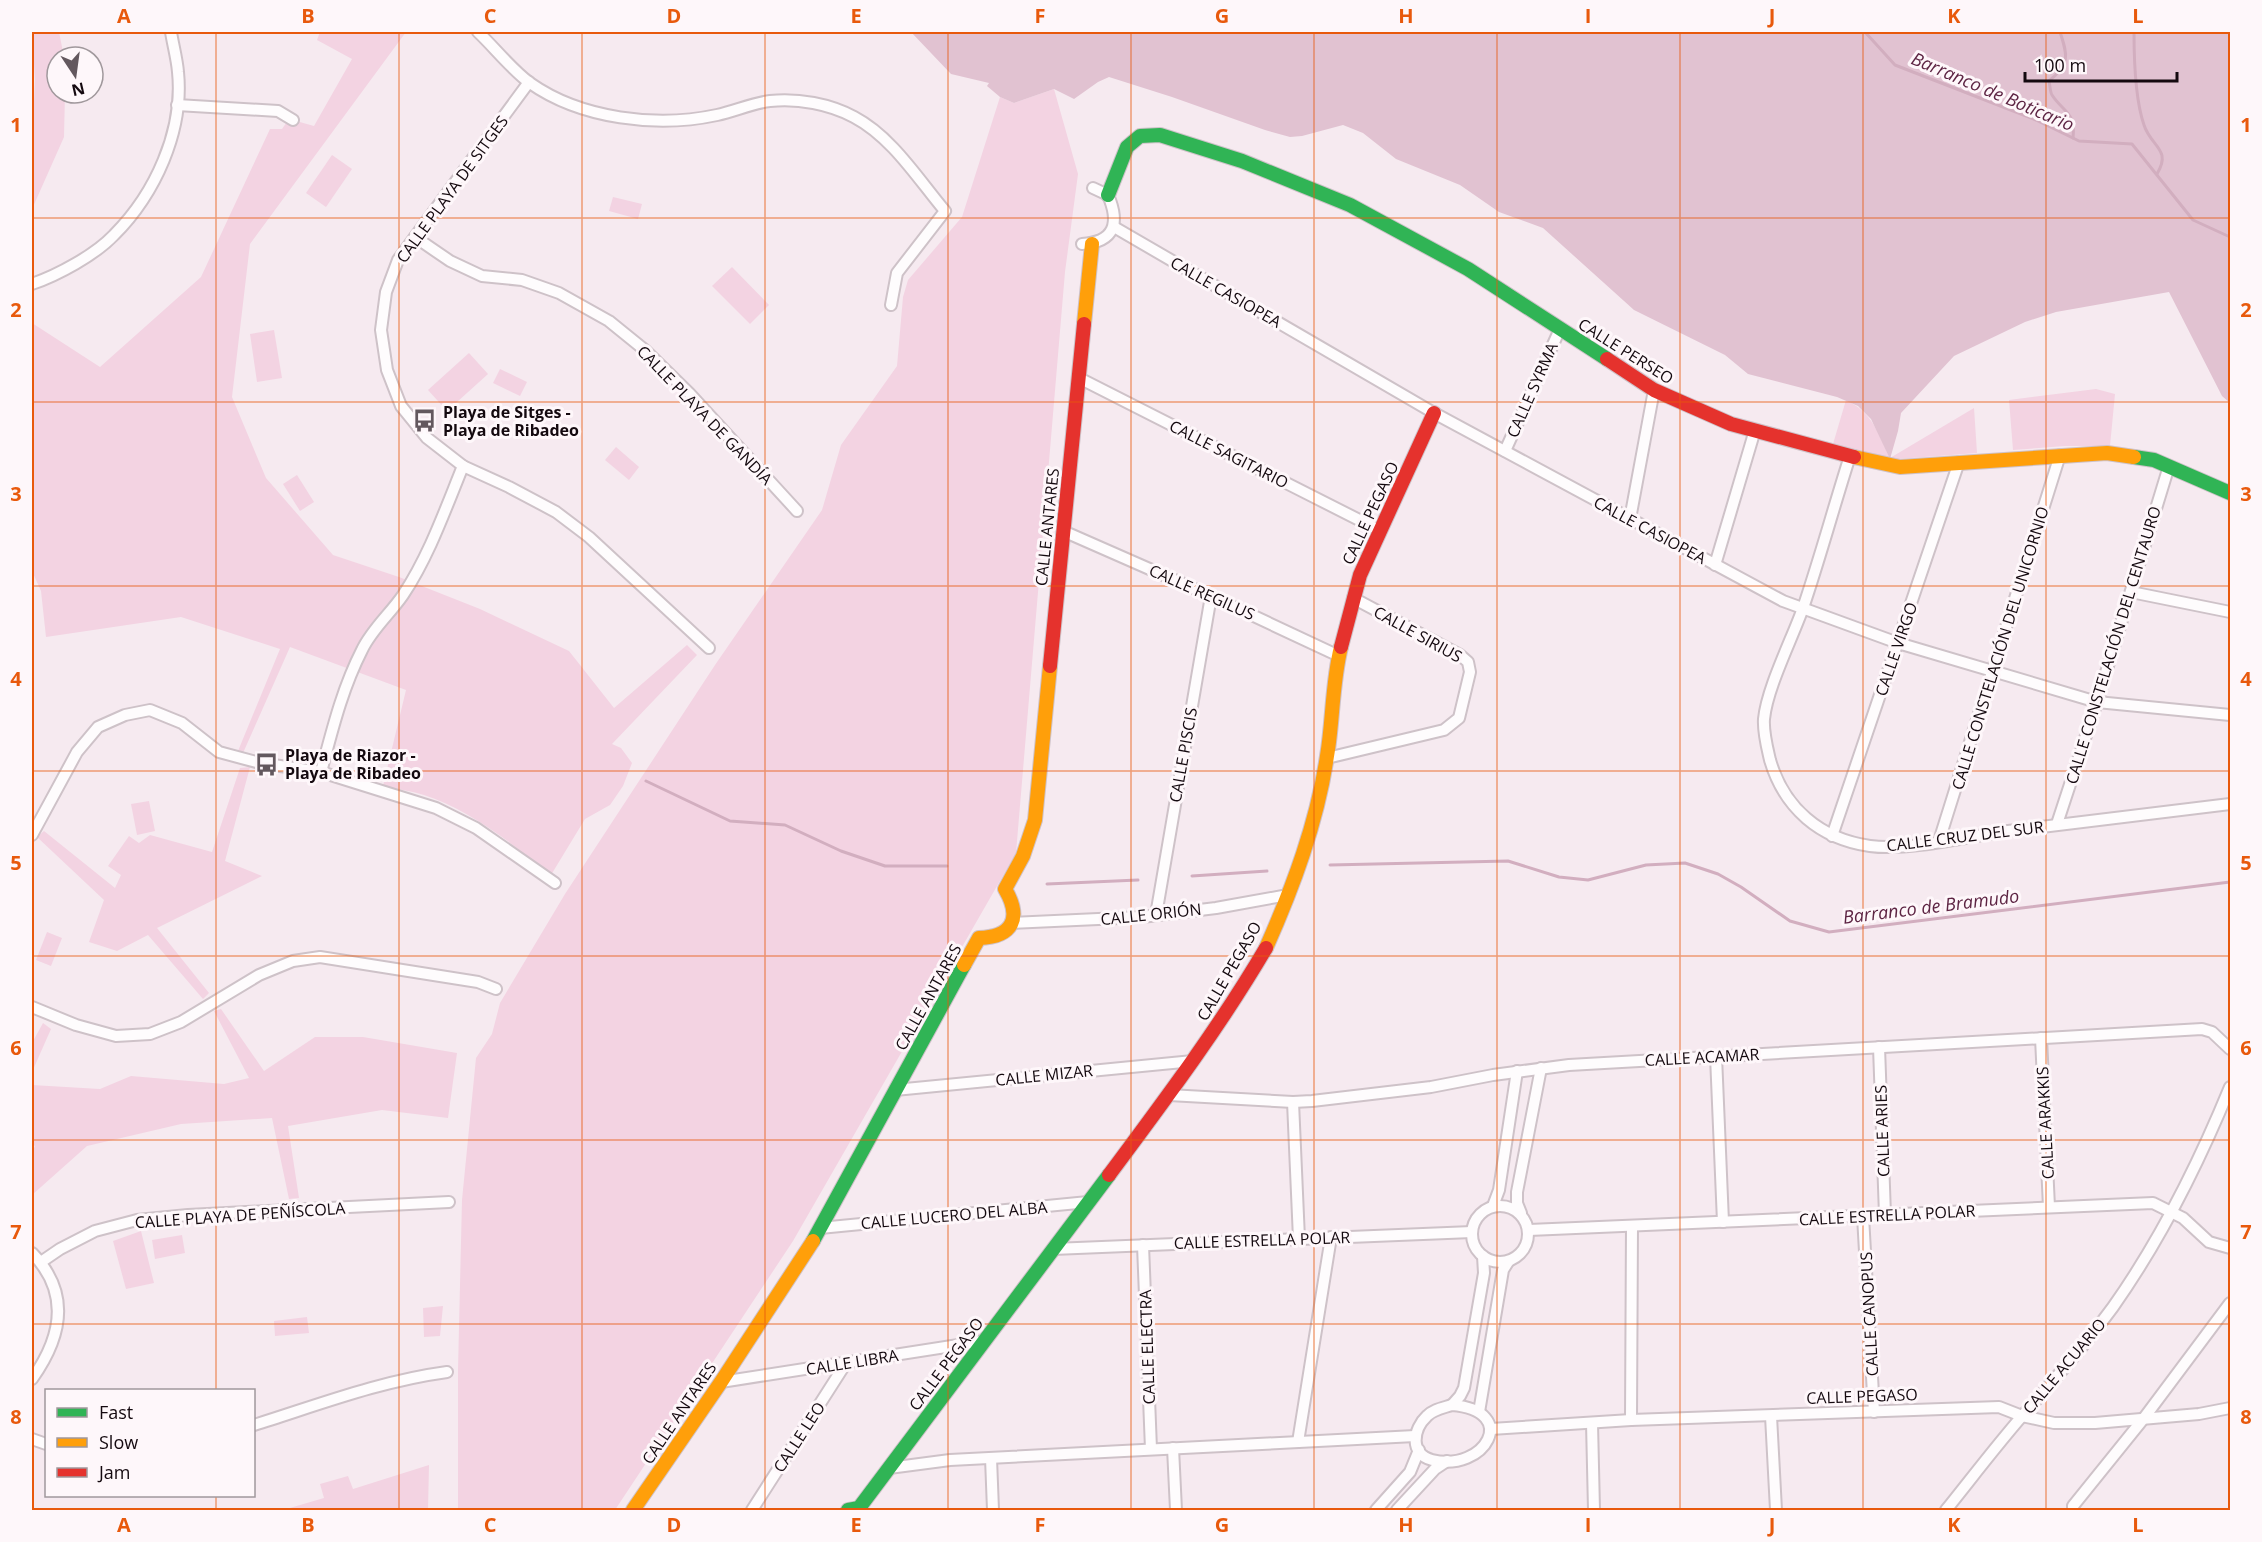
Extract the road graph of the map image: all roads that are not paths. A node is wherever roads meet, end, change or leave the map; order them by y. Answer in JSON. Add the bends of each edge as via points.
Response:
{"nodes":[{"id":1,"x":171,"y":32,"type":"edge"},
{"id":2,"x":478,"y":32,"type":"edge"},
{"id":3,"x":529,"y":82,"type":"junction"},
{"id":4,"x":177,"y":105,"type":"junction"},
{"id":5,"x":292,"y":120,"type":"dead end"},
{"id":6,"x":1093,"y":188,"type":"dead end"},
{"id":7,"x":1108,"y":195,"type":"junction"},
{"id":8,"x":1114,"y":227,"type":"junction"},
{"id":9,"x":415,"y":237,"type":"junction"},
{"id":10,"x":1087,"y":244,"type":"joint"},
{"id":11,"x":32,"y":284,"type":"edge"},
{"id":12,"x":891,"y":305,"type":"dead end"},
{"id":13,"x":1560,"y":329,"type":"junction"},
{"id":14,"x":1079,"y":378,"type":"junction"},
{"id":15,"x":1654,"y":390,"type":"junction"},
{"id":16,"x":1434,"y":413,"type":"junction"},
{"id":17,"x":1755,"y":430,"type":"junction"},
{"id":18,"x":1505,"y":451,"type":"junction"},
{"id":19,"x":2060,"y":454,"type":"junction"},
{"id":20,"x":1850,"y":456,"type":"junction"},
{"id":21,"x":1959,"y":462,"type":"junction"},
{"id":22,"x":463,"y":466,"type":"junction"},
{"id":23,"x":2169,"y":466,"type":"junction"},
{"id":24,"x":2230,"y":493,"type":"edge"},
{"id":25,"x":796,"y":511,"type":"dead end"},
{"id":26,"x":1630,"y":519,"type":"junction"},
{"id":27,"x":1379,"y":530,"type":"junction"},
{"id":28,"x":1063,"y":531,"type":"junction"},
{"id":29,"x":1715,"y":565,"type":"junction"},
{"id":30,"x":2131,"y":592,"type":"junction"},
{"id":31,"x":1211,"y":596,"type":"junction"},
{"id":32,"x":1353,"y":598,"type":"junction"},
{"id":33,"x":1803,"y":608,"type":"junction"},
{"id":34,"x":2230,"y":612,"type":"edge"},
{"id":35,"x":1898,"y":643,"type":"junction"},
{"id":36,"x":709,"y":648,"type":"dead end"},
{"id":37,"x":1339,"y":656,"type":"junction"},
{"id":38,"x":1992,"y":671,"type":"junction"},
{"id":39,"x":2097,"y":702,"type":"junction"},
{"id":40,"x":2230,"y":715,"type":"edge"},
{"id":41,"x":1327,"y":758,"type":"junction"},
{"id":42,"x":321,"y":772,"type":"junction"},
{"id":43,"x":2230,"y":804,"type":"edge"},
{"id":44,"x":2056,"y":824,"type":"junction"},
{"id":45,"x":32,"y":835,"type":"edge"},
{"id":46,"x":1832,"y":836,"type":"junction"},
{"id":47,"x":1939,"y":841,"type":"junction"},
{"id":48,"x":555,"y":882,"type":"dead end"},
{"id":49,"x":1288,"y":895,"type":"junction"},
{"id":50,"x":1156,"y":915,"type":"junction"},
{"id":51,"x":1013,"y":923,"type":"junction"},
{"id":52,"x":496,"y":989,"type":"dead end"},
{"id":53,"x":32,"y":1007,"type":"edge"},
{"id":54,"x":2041,"y":1038,"type":"junction"},
{"id":55,"x":1879,"y":1047,"type":"junction"},
{"id":56,"x":2230,"y":1049,"type":"edge"},
{"id":57,"x":1716,"y":1056,"type":"junction"},
{"id":58,"x":1193,"y":1061,"type":"junction"},
{"id":59,"x":1540,"y":1068,"type":"junction"},
{"id":60,"x":1517,"y":1071,"type":"junction"},
{"id":61,"x":2230,"y":1087,"type":"edge"},
{"id":62,"x":895,"y":1090,"type":"junction"},
{"id":63,"x":1169,"y":1095,"type":"junction"},
{"id":64,"x":1293,"y":1102,"type":"junction"},
{"id":65,"x":449,"y":1202,"type":"dead end"},
{"id":66,"x":1088,"y":1202,"type":"junction"},
{"id":67,"x":1493,"y":1206,"type":"junction"},
{"id":68,"x":2049,"y":1207,"type":"junction"},
{"id":69,"x":1521,"y":1214,"type":"junction"},
{"id":70,"x":2173,"y":1214,"type":"junction"},
{"id":71,"x":1885,"y":1215,"type":"junction"},
{"id":72,"x":1863,"y":1216,"type":"junction"},
{"id":73,"x":1723,"y":1222,"type":"junction"},
{"id":74,"x":1632,"y":1226,"type":"junction"},
{"id":75,"x":820,"y":1228,"type":"junction"},
{"id":76,"x":1529,"y":1230,"type":"junction"},
{"id":77,"x":1472,"y":1232,"type":"junction"},
{"id":78,"x":1331,"y":1237,"type":"junction"},
{"id":79,"x":1299,"y":1239,"type":"junction"},
{"id":80,"x":1143,"y":1245,"type":"junction"},
{"id":81,"x":2230,"y":1248,"type":"edge"},
{"id":82,"x":1053,"y":1249,"type":"junction"},
{"id":83,"x":32,"y":1252,"type":"edge"},
{"id":84,"x":1483,"y":1257,"type":"junction"},
{"id":85,"x":41,"y":1262,"type":"junction"},
{"id":86,"x":1508,"y":1262,"type":"junction"},
{"id":87,"x":2230,"y":1303,"type":"edge"},
{"id":88,"x":984,"y":1341,"type":"junction"},
{"id":89,"x":846,"y":1363,"type":"junction"},
{"id":90,"x":447,"y":1372,"type":"dead end"},
{"id":91,"x":32,"y":1379,"type":"edge"},
{"id":92,"x":721,"y":1382,"type":"junction"},
{"id":93,"x":1452,"y":1406,"type":"junction"},
{"id":94,"x":2230,"y":1408,"type":"edge"},
{"id":95,"x":1479,"y":1412,"type":"junction"},
{"id":96,"x":1874,"y":1412,"type":"junction"},
{"id":97,"x":1771,"y":1416,"type":"junction"},
{"id":98,"x":2022,"y":1416,"type":"junction"},
{"id":99,"x":2144,"y":1418,"type":"junction"},
{"id":100,"x":1632,"y":1420,"type":"junction"},
{"id":101,"x":1592,"y":1423,"type":"junction"},
{"id":102,"x":255,"y":1425,"type":"edge"},
{"id":103,"x":1491,"y":1429,"type":"junction"},
{"id":104,"x":1415,"y":1436,"type":"junction"},
{"id":105,"x":1298,"y":1442,"type":"junction"},
{"id":106,"x":1173,"y":1448,"type":"junction"},
{"id":107,"x":1151,"y":1449,"type":"junction"},
{"id":108,"x":1419,"y":1450,"type":"junction"},
{"id":109,"x":991,"y":1458,"type":"junction"},
{"id":110,"x":1447,"y":1461,"type":"junction"},
{"id":111,"x":889,"y":1468,"type":"junction"},
{"id":112,"x":633,"y":1510,"type":"edge"},
{"id":113,"x":752,"y":1510,"type":"edge"},
{"id":114,"x":855,"y":1510,"type":"edge"},
{"id":115,"x":993,"y":1510,"type":"edge"},
{"id":116,"x":1176,"y":1510,"type":"edge"},
{"id":117,"x":1376,"y":1510,"type":"edge"},
{"id":118,"x":1397,"y":1510,"type":"edge"},
{"id":119,"x":1594,"y":1510,"type":"edge"},
{"id":120,"x":1776,"y":1510,"type":"edge"},
{"id":121,"x":1946,"y":1510,"type":"edge"},
{"id":122,"x":2073,"y":1510,"type":"edge"}],
"edges":[{"from":1,"to":4,"type":"street","via":[[179,73]]},
{"from":2,"to":3,"type":"street"},
{"from":3,"to":9,"type":"street","name":"CALLE PLAYA DE SITGES"},
{"from":3,"to":12,"type":"street","via":[[569,104],[634,120],[671,122],[770,101],[814,102],[854,117],[883,137],[945,211],[897,273]]},
{"from":4,"to":5,"type":"street","via":[[278,111]]},
{"from":4,"to":11,"type":"street","via":[[166,153],[147,194],[114,236],[79,261]]},
{"from":6,"to":7,"type":"street"},
{"from":7,"to":8,"type":"street","via":[[1115,215]]},
{"from":7,"to":13,"type":"street","name":"CALLE PERSEO","via":[[1126,146],[1135,137],[1160,135],[1242,161],[1350,205],[1468,268]]},
{"from":8,"to":10,"type":"street","name":"CALLE ANTARES","via":[[1102,240]]},
{"from":8,"to":16,"type":"street","name":"CALLE CASIOPEA"},
{"from":9,"to":22,"type":"street","name":"CALLE PLAYA DE SITGES","via":[[398,260],[386,292],[381,330],[387,370],[401,406],[427,438]]},
{"from":9,"to":25,"type":"street","name":"CALLE PLAYA DE GANDÍA","via":[[450,261],[482,276],[522,280],[609,321],[689,393]]},
{"from":10,"to":14,"type":"street","name":"CALLE ANTARES"},
{"from":13,"to":15,"type":"street","name":"CALLE PERSEO"},
{"from":13,"to":18,"type":"street","name":"CALLE SYRMA"},
{"from":14,"to":27,"type":"street","name":"CALLE SAGITARIO"},
{"from":14,"to":28,"type":"street","name":"CALLE ANTARES"},
{"from":15,"to":17,"type":"street","name":"CALLE PERSEO","via":[[1731,424]]},
{"from":15,"to":26,"type":"street"},
{"from":16,"to":18,"type":"street","name":"CALLE CASIOPEA"},
{"from":16,"to":27,"type":"street","name":"CALLE PEGASO"},
{"from":17,"to":20,"type":"street","name":"CALLE PERSEO"},
{"from":17,"to":29,"type":"street"},
{"from":18,"to":26,"type":"street","name":"CALLE CASIOPEA"},
{"from":19,"to":21,"type":"street","name":"CALLE PERSEO"},
{"from":19,"to":23,"type":"street","name":"CALLE PERSEO","via":[[2107,453]]},
{"from":19,"to":38,"type":"street","name":"CALLE CONSTELACIÓN DEL UNICORNIO"},
{"from":20,"to":21,"type":"street","name":"CALLE PERSEO","via":[[1900,467]]},
{"from":20,"to":33,"type":"street","name":"CALLE CRUZ DEL SUR"},
{"from":21,"to":35,"type":"street","name":"CALLE VIRGO"},
{"from":22,"to":36,"type":"street","name":"CALLE PLAYA DE SITGES","via":[[556,512],[589,537]]},
{"from":22,"to":42,"type":"street","via":[[422,564],[362,650],[338,708]]},
{"from":23,"to":24,"type":"street","name":"CALLE PERSEO"},
{"from":23,"to":30,"type":"street","name":"CALLE CONSTELACIÓN DEL CENTAURO"},
{"from":26,"to":29,"type":"street","name":"CALLE CASIOPEA"},
{"from":27,"to":32,"type":"street","name":"CALLE PEGASO"},
{"from":28,"to":31,"type":"street","name":"CALLE REGILUS"},
{"from":28,"to":51,"type":"street","name":"CALLE ANTARES","via":[[1035,820],[1019,868],[1005,889],[1013,900]]},
{"from":29,"to":33,"type":"street","name":"CALLE CASIOPEA","via":[[1783,602]]},
{"from":30,"to":34,"type":"street"},
{"from":30,"to":39,"type":"street","name":"CALLE CONSTELACIÓN DEL CENTAURO"},
{"from":31,"to":37,"type":"street","name":"CALLE REGILUS"},
{"from":31,"to":50,"type":"street","name":"CALLE PISCIS"},
{"from":32,"to":37,"type":"street","name":"CALLE PEGASO"},
{"from":32,"to":41,"type":"street","name":"CALLE SIRIUS","via":[[1460,655],[1468,662],[1470,672],[1459,718],[1444,730]]},
{"from":33,"to":35,"type":"street","name":"CALLE CASIOPEA"},
{"from":33,"to":46,"type":"street","name":"CALLE CRUZ DEL SUR","via":[[1764,719],[1767,747],[1776,779],[1792,805],[1815,827]]},
{"from":35,"to":38,"type":"street","name":"CALLE CASIOPEA"},
{"from":35,"to":46,"type":"street","name":"CALLE VIRGO"},
{"from":37,"to":41,"type":"street","name":"CALLE PEGASO"},
{"from":38,"to":39,"type":"street","name":"CALLE CASIOPEA"},
{"from":38,"to":47,"type":"street","name":"CALLE CONSTELACIÓN DEL UNICORNIO"},
{"from":39,"to":40,"type":"street","name":"CALLE CASIOPEA"},
{"from":39,"to":44,"type":"street","name":"CALLE CONSTELACIÓN DEL CENTAURO"},
{"from":41,"to":49,"type":"street","name":"CALLE PEGASO","via":[[1312,825]]},
{"from":42,"to":45,"type":"street","via":[[219,752],[182,723],[150,710],[125,715],[98,727],[77,752]]},
{"from":42,"to":48,"type":"street","via":[[436,808],[476,828]]},
{"from":43,"to":44,"type":"street","name":"CALLE CRUZ DEL SUR"},
{"from":44,"to":47,"type":"street","name":"CALLE CRUZ DEL SUR"},
{"from":46,"to":47,"type":"street","name":"CALLE CRUZ DEL SUR","via":[[1870,846],[1903,847]]},
{"from":49,"to":50,"type":"street","name":"CALLE ORIÓN"},
{"from":49,"to":58,"type":"street","name":"CALLE PEGASO","via":[[1266,947],[1235,1001]]},
{"from":50,"to":51,"type":"street","name":"CALLE ORIÓN"},
{"from":51,"to":62,"type":"street","name":"CALLE ANTARES","via":[[992,939],[979,939]]},
{"from":52,"to":53,"type":"street","via":[[478,982],[320,957],[293,961],[259,975],[181,1022],[150,1034],[116,1036]]},
{"from":54,"to":55,"type":"street","name":"CALLE ACAMAR"},
{"from":54,"to":56,"type":"street","name":"CALLE ACAMAR","via":[[2202,1029],[2212,1032]]},
{"from":54,"to":68,"type":"street","name":"CALLE ARAKKIS"},
{"from":55,"to":57,"type":"street","name":"CALLE ACAMAR"},
{"from":55,"to":71,"type":"street","name":"CALLE ARIES"},
{"from":57,"to":59,"type":"street","name":"CALLE ACAMAR"},
{"from":57,"to":73,"type":"street"},
{"from":58,"to":62,"type":"street","name":"CALLE MIZAR"},
{"from":58,"to":63,"type":"street","name":"CALLE PEGASO"},
{"from":59,"to":60,"type":"street","name":"CALLE ACAMAR"},
{"from":59,"to":69,"type":"street","via":[[1516,1192]]},
{"from":60,"to":64,"type":"street","name":"CALLE ACAMAR","via":[[1431,1087]]},
{"from":60,"to":67,"type":"street","via":[[1499,1190]]},
{"from":61,"to":70,"type":"street"},
{"from":62,"to":75,"type":"street","name":"CALLE ANTARES"},
{"from":63,"to":64,"type":"street","name":"CALLE ACAMAR"},
{"from":63,"to":66,"type":"street","name":"CALLE PEGASO"},
{"from":64,"to":79,"type":"street"},
{"from":65,"to":85,"type":"street","name":"CALLE PLAYA DE PEÑÍSCOLA","via":[[137,1220],[95,1230]]},
{"from":66,"to":75,"type":"street","name":"CALLE LUCERO DEL ALBA"},
{"from":66,"to":82,"type":"street","name":"CALLE PEGASO"},
{"from":67,"to":69,"type":"street","via":[[1505,1205]]},
{"from":67,"to":77,"type":"street","via":[[1476,1219]]},
{"from":68,"to":70,"type":"street","name":"CALLE ESTRELLA POLAR","via":[[2153,1203]]},
{"from":68,"to":71,"type":"street","name":"CALLE ESTRELLA POLAR"},
{"from":69,"to":76,"type":"street"},
{"from":70,"to":81,"type":"street","name":"CALLE ESTRELLA POLAR","via":[[2209,1242]]},
{"from":70,"to":98,"type":"street","name":"CALLE ACUARIO","via":[[2113,1306]]},
{"from":71,"to":72,"type":"street","name":"CALLE ESTRELLA POLAR"},
{"from":72,"to":73,"type":"street","name":"CALLE ESTRELLA POLAR"},
{"from":72,"to":96,"type":"street","name":"CALLE CANOPUS"},
{"from":73,"to":74,"type":"street","name":"CALLE ESTRELLA POLAR"},
{"from":74,"to":76,"type":"street","name":"CALLE ESTRELLA POLAR"},
{"from":74,"to":100,"type":"street"},
{"from":75,"to":92,"type":"street","name":"CALLE ANTARES"},
{"from":76,"to":86,"type":"street","via":[[1526,1247]]},
{"from":77,"to":78,"type":"street","name":"CALLE ESTRELLA POLAR"},
{"from":77,"to":84,"type":"street","via":[[1474,1244]]},
{"from":78,"to":79,"type":"street","name":"CALLE ESTRELLA POLAR"},
{"from":78,"to":105,"type":"street"},
{"from":79,"to":80,"type":"street","name":"CALLE ESTRELLA POLAR"},
{"from":80,"to":82,"type":"street","name":"CALLE ESTRELLA POLAR"},
{"from":80,"to":107,"type":"street","name":"CALLE ELECTRA"},
{"from":82,"to":88,"type":"street","name":"CALLE PEGASO"},
{"from":83,"to":85,"type":"street"},
{"from":84,"to":86,"type":"street","via":[[1492,1262]]},
{"from":84,"to":93,"type":"street","via":[[1484,1273],[1464,1388]]},
{"from":85,"to":91,"type":"street","via":[[59,1305],[57,1326],[46,1358]]},
{"from":86,"to":95,"type":"street","via":[[1503,1270]]},
{"from":87,"to":99,"type":"street"},
{"from":88,"to":89,"type":"street","name":"CALLE LIBRA"},
{"from":88,"to":111,"type":"street","name":"CALLE PEGASO"},
{"from":89,"to":92,"type":"street","name":"CALLE LIBRA"},
{"from":89,"to":113,"type":"street","name":"CALLE LEO"},
{"from":90,"to":102,"type":"street","via":[[360,1390]]},
{"from":92,"to":112,"type":"street","name":"CALLE ANTARES"},
{"from":93,"to":95,"type":"street"},
{"from":93,"to":104,"type":"street","via":[[1436,1409],[1427,1416]]},
{"from":94,"to":99,"type":"street","name":"CALLE PEGASO"},
{"from":95,"to":103,"type":"street"},
{"from":96,"to":97,"type":"street","name":"CALLE PEGASO"},
{"from":96,"to":98,"type":"street","name":"CALLE PEGASO","via":[[1999,1407]]},
{"from":97,"to":100,"type":"street","name":"CALLE PEGASO"},
{"from":97,"to":120,"type":"street"},
{"from":98,"to":99,"type":"street","name":"CALLE PEGASO","via":[[2054,1423]]},
{"from":98,"to":121,"type":"street","name":"CALLE ACUARIO"},
{"from":99,"to":122,"type":"street"},
{"from":100,"to":101,"type":"street","name":"CALLE PEGASO"},
{"from":101,"to":103,"type":"street","name":"CALLE PEGASO"},
{"from":101,"to":119,"type":"street"},
{"from":103,"to":110,"type":"street","via":[[1479,1453]]},
{"from":104,"to":105,"type":"street"},
{"from":104,"to":108,"type":"street"},
{"from":105,"to":106,"type":"street"},
{"from":106,"to":107,"type":"street"},
{"from":106,"to":116,"type":"street"},
{"from":107,"to":109,"type":"street"},
{"from":108,"to":110,"type":"street","via":[[1429,1460]]},
{"from":108,"to":117,"type":"street","via":[[1410,1472]]},
{"from":109,"to":111,"type":"street"},
{"from":109,"to":115,"type":"street"},
{"from":110,"to":118,"type":"street","via":[[1435,1468]]},
{"from":111,"to":114,"type":"street","name":"CALLE PEGASO"}]}
